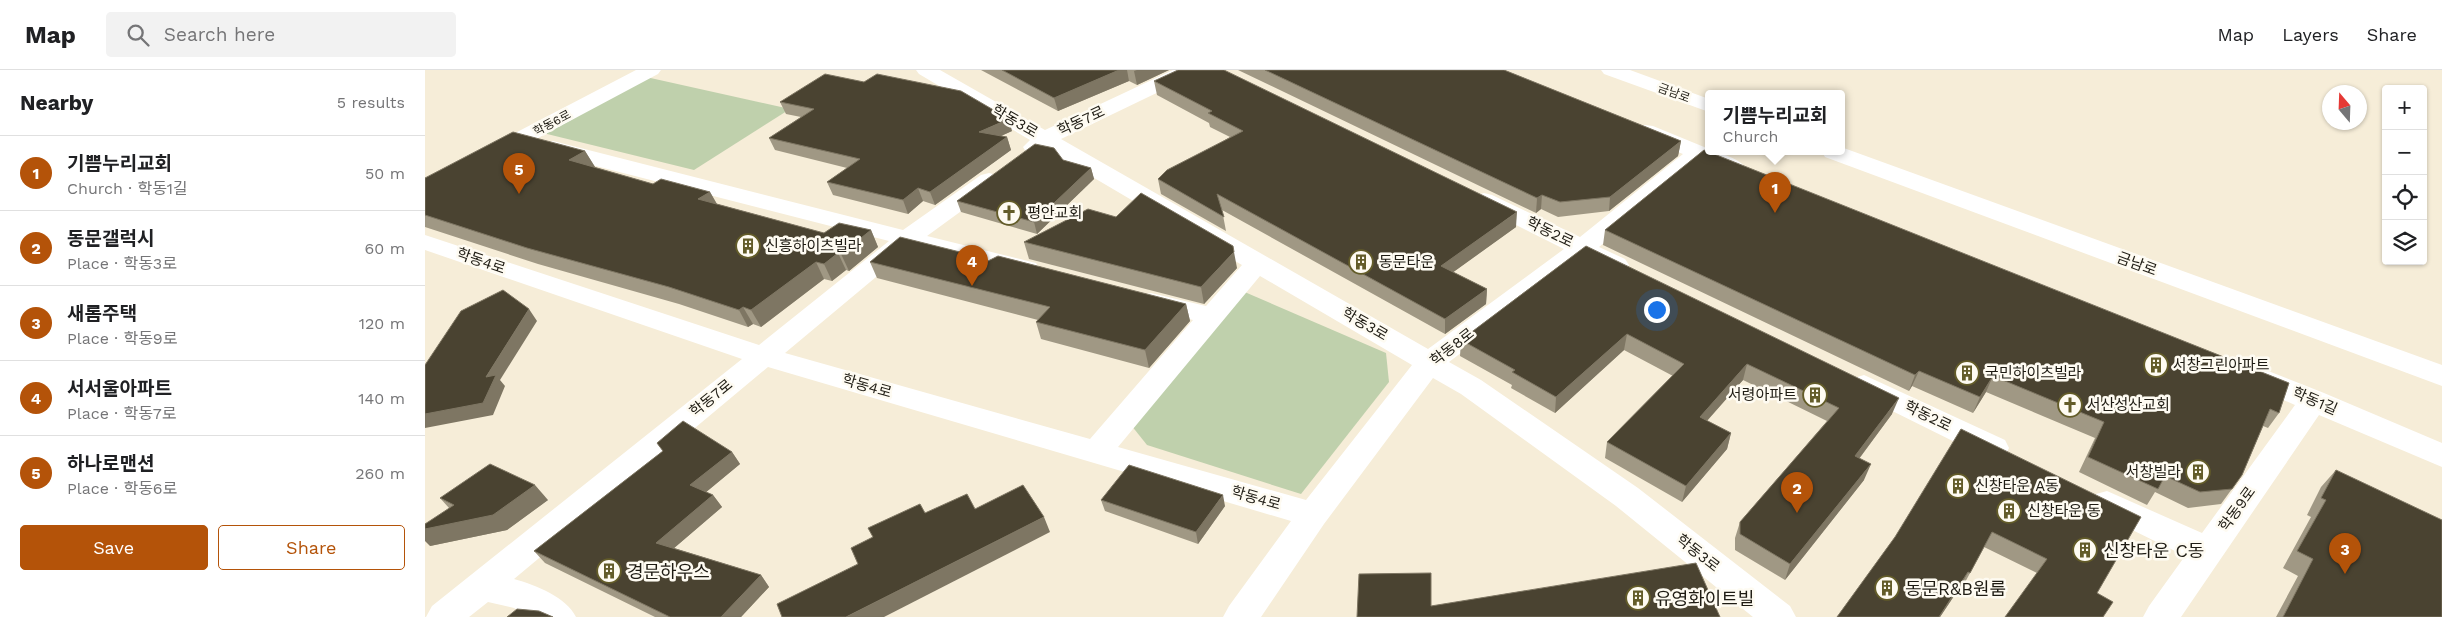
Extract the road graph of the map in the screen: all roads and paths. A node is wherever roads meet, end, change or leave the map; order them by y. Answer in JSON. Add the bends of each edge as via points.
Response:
{"nodes":[{"id":1,"x":651,"y":70,"type":"edge"},
{"id":2,"x":927,"y":70,"type":"edge"},
{"id":3,"x":1189,"y":70,"type":"edge"},
{"id":4,"x":1611,"y":70,"type":"edge"},
{"id":5,"x":1705,"y":105,"type":"edge"},
{"id":6,"x":1626,"y":124,"type":"edge"},
{"id":7,"x":1045,"y":138,"type":"junction"},
{"id":8,"x":520,"y":139,"type":"junction"},
{"id":9,"x":1698,"y":153,"type":"junction"},
{"id":10,"x":1841,"y":155,"type":"edge"},
{"id":11,"x":1753,"y":175,"type":"edge"},
{"id":12,"x":425,"y":189,"type":"edge"},
{"id":13,"x":1466,"y":192,"type":"edge"},
{"id":14,"x":908,"y":238,"type":"junction"},
{"id":15,"x":425,"y":242,"type":"edge"},
{"id":16,"x":1582,"y":248,"type":"junction"},
{"id":17,"x":1257,"y":262,"type":"junction"},
{"id":18,"x":1050,"y":274,"type":"edge"},
{"id":19,"x":1635,"y":274,"type":"edge"},
{"id":20,"x":1126,"y":294,"type":"edge"},
{"id":21,"x":1211,"y":316,"type":"junction"},
{"id":22,"x":763,"y":356,"type":"junction"},
{"id":23,"x":1430,"y":362,"type":"junction"},
{"id":24,"x":2232,"y":367,"type":"edge"},
{"id":25,"x":1841,"y":374,"type":"edge"},
{"id":26,"x":2442,"y":376,"type":"edge"},
{"id":27,"x":2314,"y":400,"type":"junction"},
{"id":28,"x":1096,"y":452,"type":"junction"},
{"id":29,"x":2442,"y":456,"type":"edge"},
{"id":30,"x":2019,"y":460,"type":"edge"},
{"id":31,"x":2082,"y":491,"type":"edge"},
{"id":32,"x":1313,"y":515,"type":"junction"},
{"id":33,"x":2207,"y":551,"type":"junction"},
{"id":34,"x":483,"y":586,"type":"junction"},
{"id":35,"x":444,"y":617,"type":"edge"},
{"id":36,"x":558,"y":617,"type":"edge"},
{"id":37,"x":1241,"y":617,"type":"edge"},
{"id":38,"x":1778,"y":617,"type":"edge"},
{"id":39,"x":2161,"y":617,"type":"edge"}],
"edges":[{"from":1,"to":8,"type":"street","name":"학동6로"},
{"from":2,"to":7,"type":"street","name":"학동3로"},
{"from":3,"to":7,"type":"street","name":"학동7로"},
{"from":4,"to":5,"type":"street","name":"금남로"},
{"from":6,"to":9,"type":"street"},
{"from":7,"to":14,"type":"street","name":"학동7로"},
{"from":7,"to":17,"type":"street","name":"학동3로"},
{"from":8,"to":12,"type":"street","name":"학동6로"},
{"from":8,"to":14,"type":"street"},
{"from":9,"to":11,"type":"street"},
{"from":9,"to":16,"type":"street","name":"학동8로"},
{"from":10,"to":26,"type":"street","name":"금남로"},
{"from":13,"to":16,"type":"street","name":"학동2로"},
{"from":14,"to":18,"type":"street"},
{"from":14,"to":22,"type":"street","name":"학동7로"},
{"from":15,"to":22,"type":"street","name":"학동4로"},
{"from":16,"to":19,"type":"street","name":"학동2로"},
{"from":16,"to":23,"type":"street","name":"학동8로"},
{"from":17,"to":21,"type":"street"},
{"from":17,"to":23,"type":"street","name":"학동3로"},
{"from":20,"to":21,"type":"street"},
{"from":21,"to":28,"type":"street"},
{"from":22,"to":28,"type":"street","name":"학동4로"},
{"from":22,"to":34,"type":"street","name":"학동7로"},
{"from":23,"to":32,"type":"street","name":"학동8로"},
{"from":23,"to":38,"type":"street","name":"학동3로","via":[[1515,417],[1627,497]]},
{"from":24,"to":27,"type":"street","name":"학동1길"},
{"from":25,"to":30,"type":"street","name":"학동2로"},
{"from":27,"to":29,"type":"street","name":"학동1길"},
{"from":27,"to":33,"type":"street","name":"학동9로"},
{"from":28,"to":32,"type":"street","name":"학동4로"},
{"from":31,"to":33,"type":"street"},
{"from":32,"to":37,"type":"street","name":"학동8로"},
{"from":33,"to":39,"type":"street","name":"학동9로"},
{"from":34,"to":35,"type":"street","name":"학동7로"},
{"from":34,"to":36,"type":"street","via":[[523,596]]}]}
